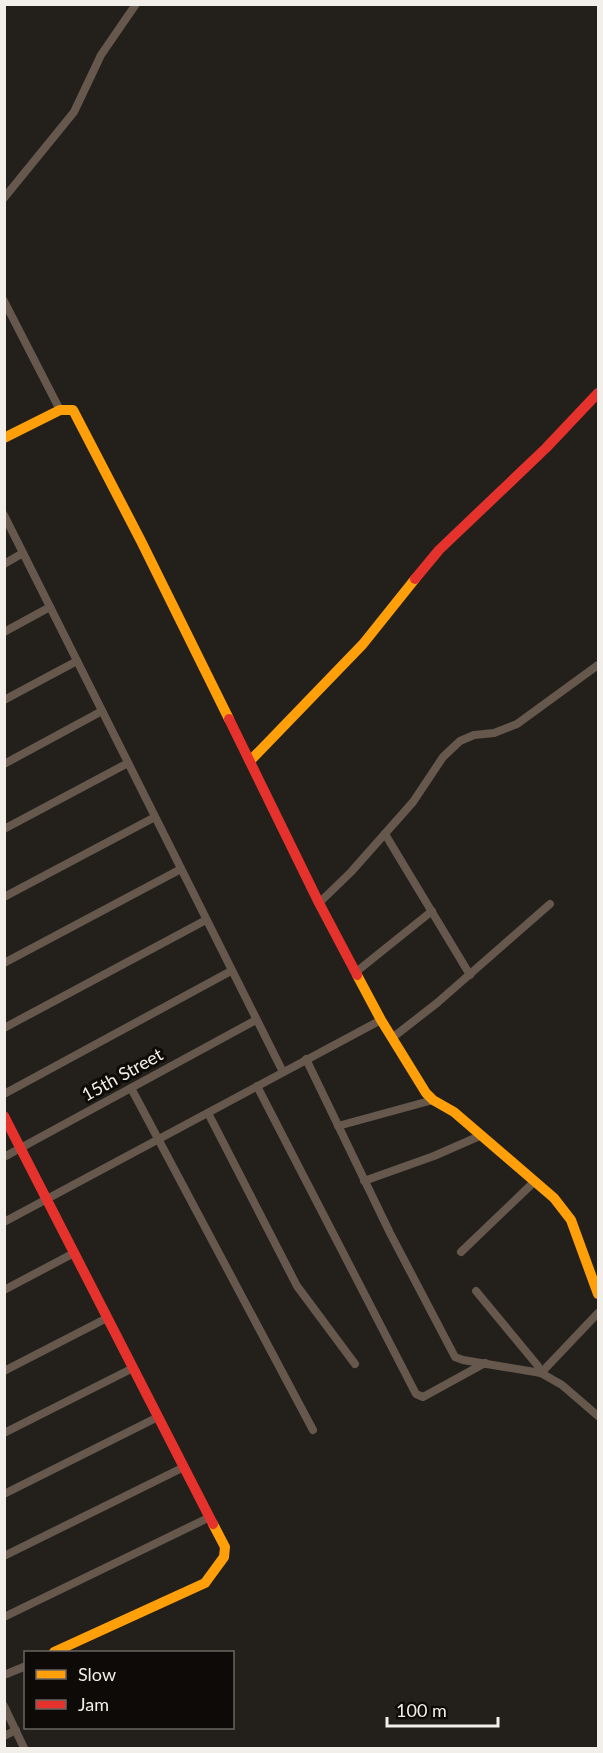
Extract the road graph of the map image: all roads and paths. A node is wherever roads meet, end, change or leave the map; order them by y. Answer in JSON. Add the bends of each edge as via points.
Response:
{"nodes":[{"id":1,"x":136,"y":4,"type":"edge"},
{"id":2,"x":4,"y":198,"type":"edge"},
{"id":3,"x":4,"y":300,"type":"edge"},
{"id":4,"x":598,"y":393,"type":"edge"},
{"id":5,"x":60,"y":410,"type":"junction"},
{"id":6,"x":4,"y":438,"type":"edge"},
{"id":7,"x":4,"y":516,"type":"edge"},
{"id":8,"x":23,"y":553,"type":"junction"},
{"id":9,"x":4,"y":564,"type":"edge"},
{"id":10,"x":50,"y":607,"type":"junction"},
{"id":11,"x":4,"y":632,"type":"edge"},
{"id":12,"x":77,"y":661,"type":"junction"},
{"id":13,"x":598,"y":665,"type":"edge"},
{"id":14,"x":4,"y":700,"type":"edge"},
{"id":15,"x":102,"y":711,"type":"junction"},
{"id":16,"x":250,"y":761,"type":"junction"},
{"id":17,"x":128,"y":763,"type":"junction"},
{"id":18,"x":4,"y":764,"type":"edge"},
{"id":19,"x":155,"y":817,"type":"junction"},
{"id":20,"x":4,"y":829,"type":"edge"},
{"id":21,"x":385,"y":834,"type":"junction"},
{"id":22,"x":181,"y":869,"type":"junction"},
{"id":23,"x":4,"y":897,"type":"edge"},
{"id":24,"x":319,"y":903,"type":"junction"},
{"id":25,"x":550,"y":904,"type":"dead end"},
{"id":26,"x":432,"y":912,"type":"junction"},
{"id":27,"x":206,"y":920,"type":"junction"},
{"id":28,"x":4,"y":963,"type":"edge"},
{"id":29,"x":231,"y":971,"type":"junction"},
{"id":30,"x":356,"y":972,"type":"junction"},
{"id":31,"x":470,"y":975,"type":"junction"},
{"id":32,"x":256,"y":1020,"type":"junction"},
{"id":33,"x":381,"y":1020,"type":"junction"},
{"id":34,"x":4,"y":1028,"type":"edge"},
{"id":35,"x":392,"y":1038,"type":"junction"},
{"id":36,"x":306,"y":1059,"type":"junction"},
{"id":37,"x":283,"y":1072,"type":"junction"},
{"id":38,"x":257,"y":1086,"type":"junction"},
{"id":39,"x":131,"y":1088,"type":"junction"},
{"id":40,"x":4,"y":1094,"type":"edge"},
{"id":41,"x":433,"y":1100,"type":"junction"},
{"id":42,"x":208,"y":1113,"type":"junction"},
{"id":43,"x":4,"y":1116,"type":"edge"},
{"id":44,"x":338,"y":1126,"type":"junction"},
{"id":45,"x":482,"y":1135,"type":"junction"},
{"id":46,"x":157,"y":1140,"type":"junction"},
{"id":47,"x":21,"y":1148,"type":"junction"},
{"id":48,"x":4,"y":1157,"type":"edge"},
{"id":49,"x":364,"y":1180,"type":"junction"},
{"id":50,"x":534,"y":1182,"type":"junction"},
{"id":51,"x":46,"y":1200,"type":"junction"},
{"id":52,"x":4,"y":1222,"type":"edge"},
{"id":53,"x":461,"y":1252,"type":"dead end"},
{"id":54,"x":74,"y":1253,"type":"junction"},
{"id":55,"x":4,"y":1290,"type":"edge"},
{"id":56,"x":476,"y":1291,"type":"dead end"},
{"id":57,"x":598,"y":1294,"type":"edge"},
{"id":58,"x":598,"y":1313,"type":"edge"},
{"id":59,"x":107,"y":1318,"type":"junction"},
{"id":60,"x":486,"y":1363,"type":"junction"},
{"id":61,"x":355,"y":1364,"type":"dead end"},
{"id":62,"x":133,"y":1368,"type":"junction"},
{"id":63,"x":4,"y":1371,"type":"edge"},
{"id":64,"x":541,"y":1373,"type":"junction"},
{"id":65,"x":598,"y":1416,"type":"edge"},
{"id":66,"x":158,"y":1417,"type":"junction"},
{"id":67,"x":313,"y":1430,"type":"dead end"},
{"id":68,"x":4,"y":1433,"type":"edge"},
{"id":69,"x":184,"y":1467,"type":"junction"},
{"id":70,"x":4,"y":1494,"type":"edge"},
{"id":71,"x":210,"y":1517,"type":"junction"},
{"id":72,"x":4,"y":1556,"type":"edge"},
{"id":73,"x":4,"y":1617,"type":"edge"},
{"id":74,"x":58,"y":1651,"type":"edge"},
{"id":75,"x":24,"y":1667,"type":"edge"},
{"id":76,"x":4,"y":1675,"type":"edge"},
{"id":77,"x":4,"y":1706,"type":"edge"},
{"id":78,"x":16,"y":1730,"type":"junction"},
{"id":79,"x":4,"y":1736,"type":"edge"},
{"id":80,"x":24,"y":1749,"type":"edge"}],
"edges":[{"from":1,"to":2,"type":"street","via":[[101,55],[74,112]]},
{"from":3,"to":5,"type":"street"},
{"from":4,"to":16,"type":"street","via":[[439,550],[363,644]]},
{"from":5,"to":6,"type":"street"},
{"from":5,"to":16,"type":"street","via":[[73,410]]},
{"from":7,"to":8,"type":"street"},
{"from":8,"to":9,"type":"street"},
{"from":8,"to":10,"type":"street"},
{"from":10,"to":11,"type":"street"},
{"from":10,"to":12,"type":"street"},
{"from":12,"to":14,"type":"street"},
{"from":12,"to":15,"type":"street"},
{"from":13,"to":21,"type":"street","via":[[518,724],[460,741],[443,757],[413,802]]},
{"from":15,"to":17,"type":"street"},
{"from":15,"to":18,"type":"street"},
{"from":16,"to":24,"type":"street"},
{"from":17,"to":19,"type":"street"},
{"from":17,"to":20,"type":"street"},
{"from":19,"to":22,"type":"street"},
{"from":19,"to":23,"type":"street"},
{"from":21,"to":24,"type":"street"},
{"from":21,"to":26,"type":"street"},
{"from":22,"to":27,"type":"street"},
{"from":22,"to":28,"type":"street"},
{"from":24,"to":30,"type":"street"},
{"from":25,"to":31,"type":"street"},
{"from":26,"to":30,"type":"street"},
{"from":26,"to":31,"type":"street"},
{"from":27,"to":29,"type":"street"},
{"from":27,"to":34,"type":"street"},
{"from":29,"to":32,"type":"street"},
{"from":29,"to":40,"type":"street"},
{"from":30,"to":33,"type":"street"},
{"from":31,"to":35,"type":"street"},
{"from":32,"to":37,"type":"street"},
{"from":32,"to":39,"type":"street","name":"15th Street"},
{"from":33,"to":35,"type":"street"},
{"from":33,"to":36,"type":"street"},
{"from":35,"to":41,"type":"street"},
{"from":36,"to":37,"type":"street"},
{"from":36,"to":44,"type":"street"},
{"from":37,"to":38,"type":"street"},
{"from":38,"to":42,"type":"street"},
{"from":38,"to":60,"type":"street","via":[[416,1394],[423,1397]]},
{"from":39,"to":46,"type":"street"},
{"from":39,"to":47,"type":"street","name":"15th Street"},
{"from":41,"to":44,"type":"street"},
{"from":41,"to":45,"type":"street"},
{"from":42,"to":46,"type":"street"},
{"from":42,"to":61,"type":"street","via":[[297,1286]]},
{"from":43,"to":47,"type":"street"},
{"from":44,"to":49,"type":"street"},
{"from":45,"to":49,"type":"street"},
{"from":45,"to":50,"type":"street"},
{"from":46,"to":51,"type":"street"},
{"from":46,"to":67,"type":"street"},
{"from":47,"to":48,"type":"street","name":"15th Street"},
{"from":47,"to":51,"type":"street"},
{"from":49,"to":60,"type":"street","via":[[455,1357]]},
{"from":50,"to":53,"type":"street"},
{"from":50,"to":57,"type":"street","via":[[554,1198],[571,1220]]},
{"from":51,"to":52,"type":"street"},
{"from":51,"to":54,"type":"street"},
{"from":54,"to":55,"type":"street"},
{"from":54,"to":59,"type":"street"},
{"from":56,"to":64,"type":"street"},
{"from":58,"to":64,"type":"street"},
{"from":59,"to":62,"type":"street"},
{"from":59,"to":63,"type":"street"},
{"from":60,"to":64,"type":"street"},
{"from":62,"to":66,"type":"street"},
{"from":62,"to":68,"type":"street"},
{"from":64,"to":65,"type":"street"},
{"from":66,"to":69,"type":"street"},
{"from":66,"to":70,"type":"street"},
{"from":69,"to":71,"type":"street"},
{"from":69,"to":72,"type":"street"},
{"from":71,"to":73,"type":"street"},
{"from":71,"to":74,"type":"street","via":[[225,1547],[224,1557],[204,1583]]},
{"from":75,"to":76,"type":"street"},
{"from":77,"to":78,"type":"street"},
{"from":78,"to":79,"type":"street"},
{"from":78,"to":80,"type":"street"}]}
